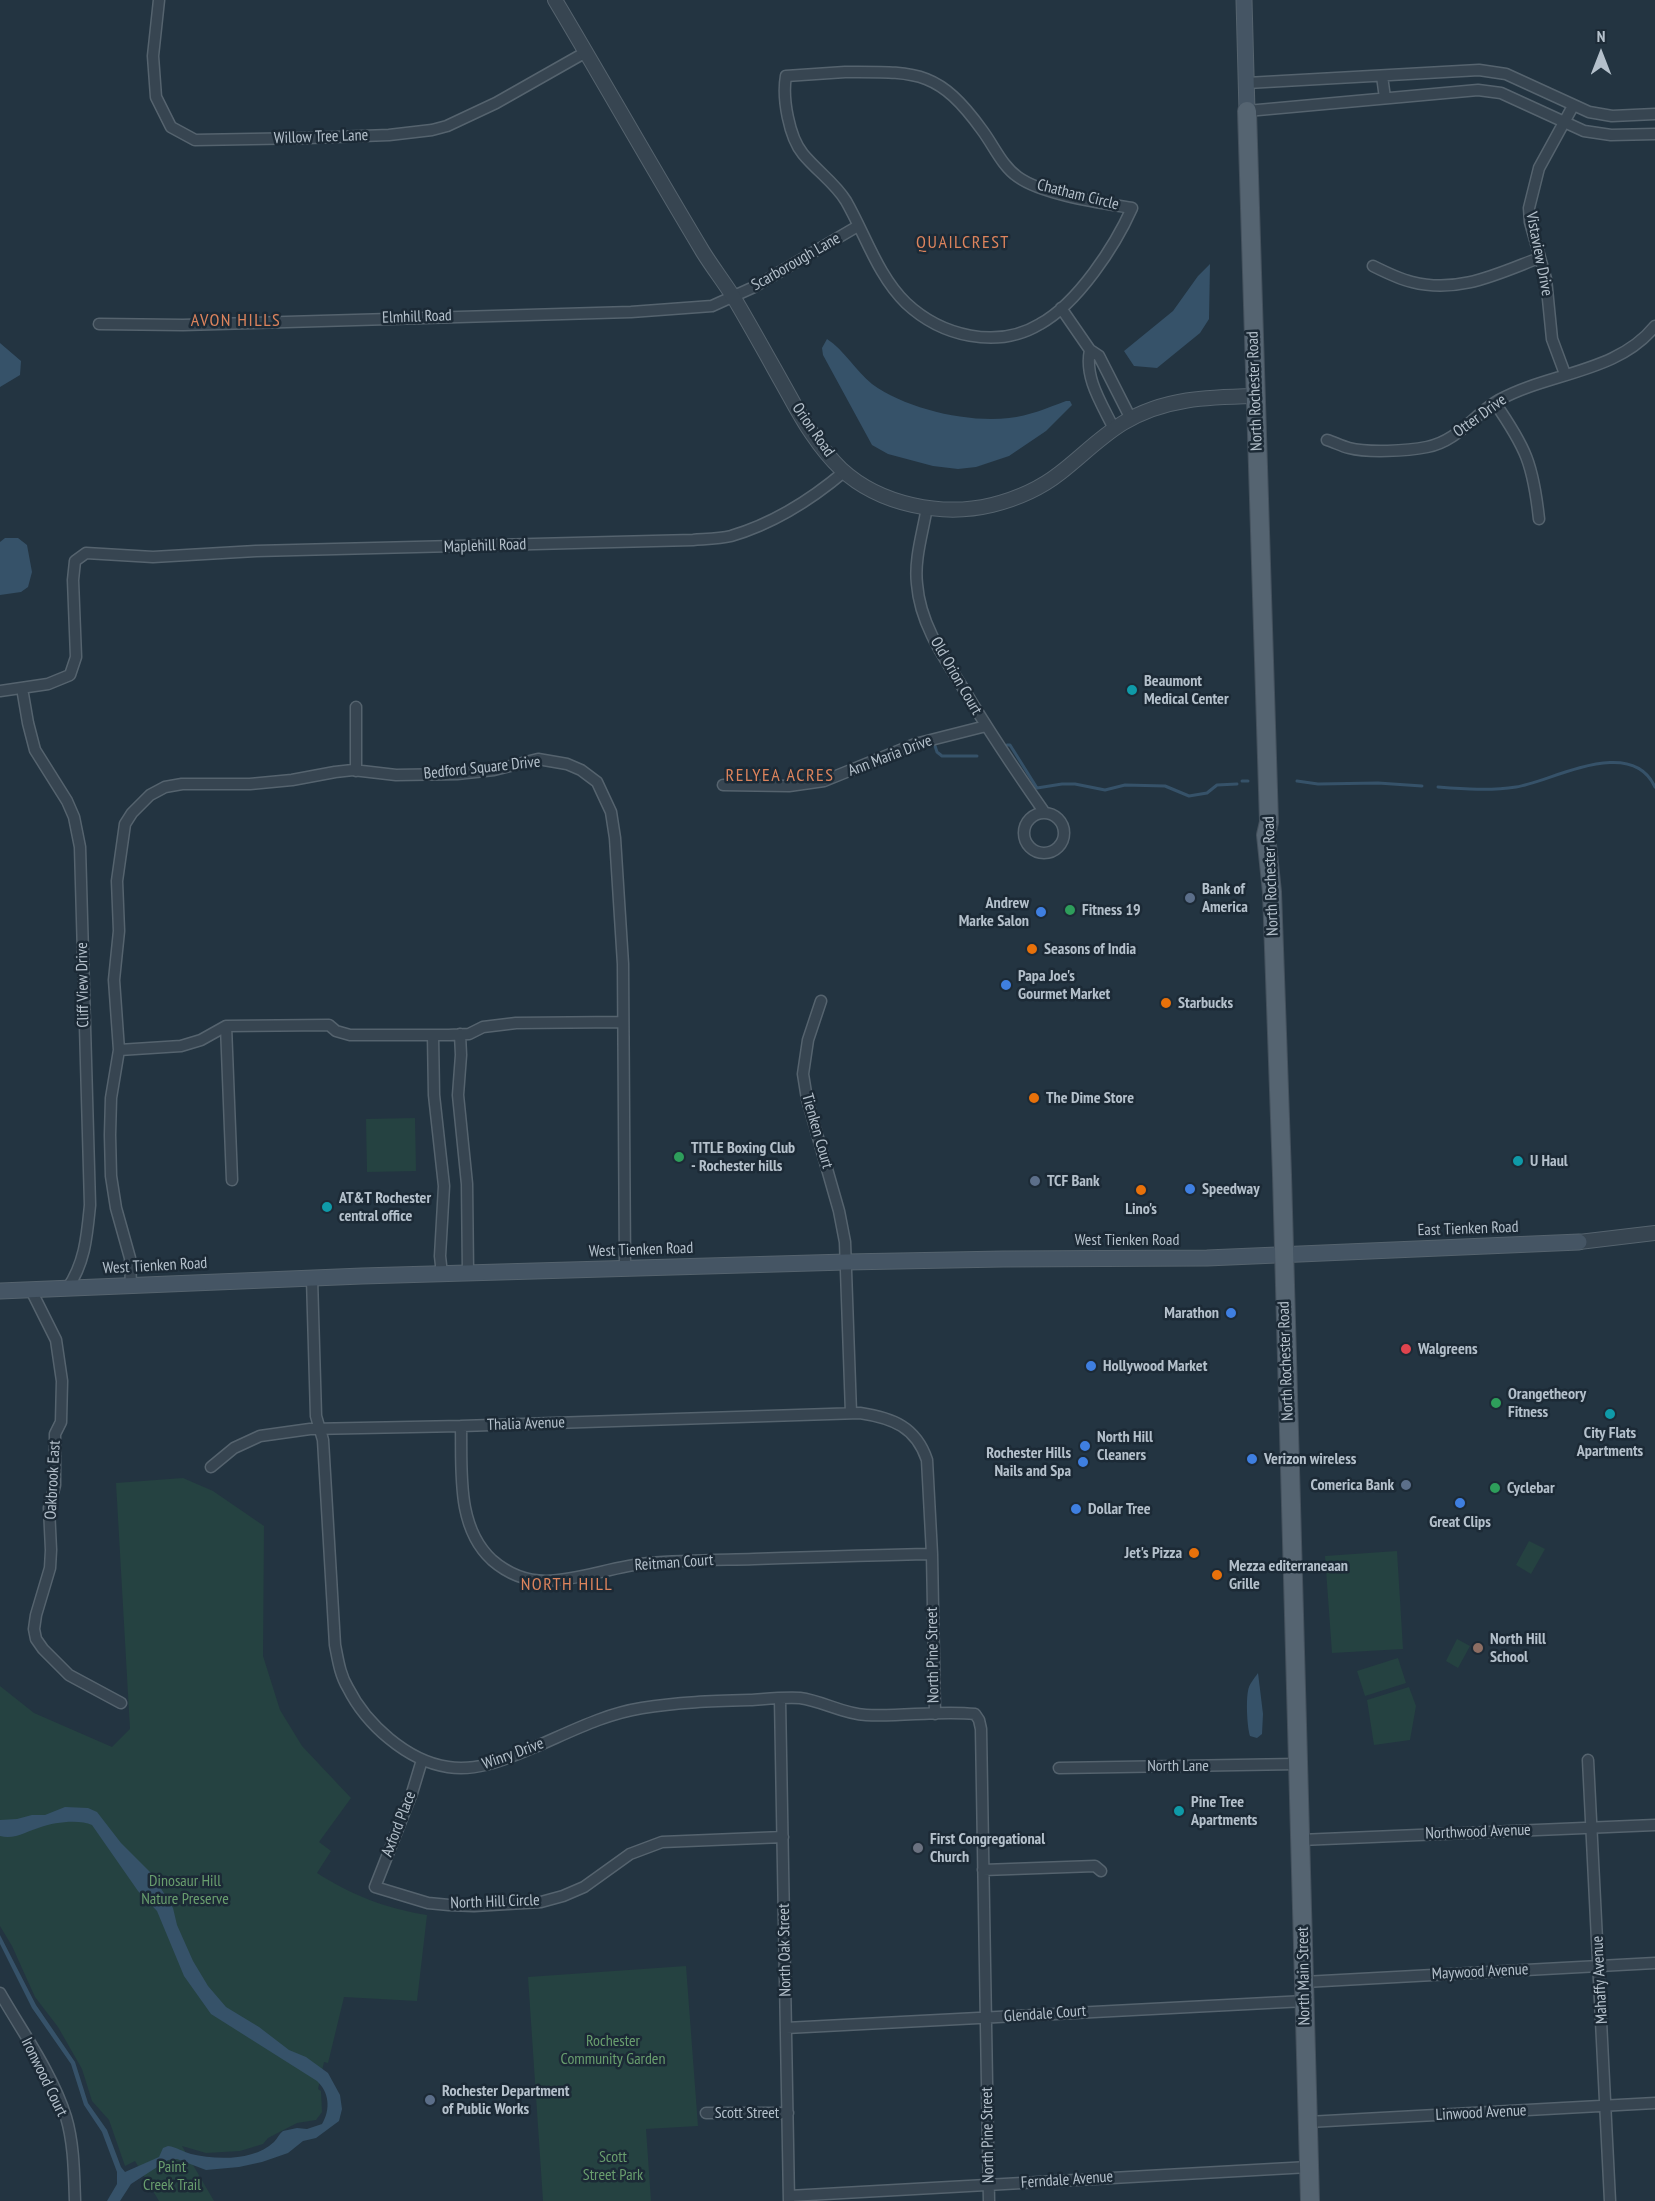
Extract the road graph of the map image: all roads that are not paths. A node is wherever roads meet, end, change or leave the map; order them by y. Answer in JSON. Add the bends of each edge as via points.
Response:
{"nodes":[{"id":1,"x":159,"y":0,"type":"edge"},
{"id":2,"x":555,"y":0,"type":"edge"},
{"id":3,"x":1244,"y":0,"type":"edge"},
{"id":4,"x":586,"y":52,"type":"junction"},
{"id":5,"x":1382,"y":76,"type":"junction"},
{"id":6,"x":1247,"y":83,"type":"junction"},
{"id":7,"x":1385,"y":98,"type":"junction"},
{"id":8,"x":1573,"y":106,"type":"junction"},
{"id":9,"x":1247,"y":111,"type":"junction"},
{"id":10,"x":1655,"y":114,"type":"edge"},
{"id":11,"x":1565,"y":122,"type":"junction"},
{"id":12,"x":1655,"y":134,"type":"edge"},
{"id":13,"x":858,"y":226,"type":"junction"},
{"id":14,"x":1539,"y":258,"type":"junction"},
{"id":15,"x":1373,"y":266,"type":"dead end"},
{"id":16,"x":734,"y":297,"type":"junction"},
{"id":17,"x":1062,"y":308,"type":"junction"},
{"id":18,"x":99,"y":324,"type":"dead end"},
{"id":19,"x":1655,"y":326,"type":"edge"},
{"id":20,"x":1090,"y":350,"type":"junction"},
{"id":21,"x":1564,"y":374,"type":"junction"},
{"id":22,"x":1255,"y":396,"type":"junction"},
{"id":23,"x":1495,"y":402,"type":"junction"},
{"id":24,"x":1131,"y":419,"type":"junction"},
{"id":25,"x":1114,"y":429,"type":"junction"},
{"id":26,"x":1327,"y":440,"type":"dead end"},
{"id":27,"x":845,"y":471,"type":"junction"},
{"id":28,"x":927,"y":507,"type":"junction"},
{"id":29,"x":1539,"y":519,"type":"dead end"},
{"id":30,"x":22,"y":688,"type":"junction"},
{"id":31,"x":0,"y":691,"type":"edge"},
{"id":32,"x":356,"y":707,"type":"dead end"},
{"id":33,"x":986,"y":726,"type":"junction"},
{"id":34,"x":356,"y":771,"type":"junction"},
{"id":35,"x":723,"y":785,"type":"dead end"},
{"id":36,"x":1032,"y":796,"type":"junction"},
{"id":37,"x":1045,"y":813,"type":"junction"},
{"id":38,"x":1031,"y":818,"type":"junction"},
{"id":39,"x":821,"y":1001,"type":"dead end"},
{"id":40,"x":623,"y":1022,"type":"junction"},
{"id":41,"x":226,"y":1026,"type":"junction"},
{"id":42,"x":460,"y":1034,"type":"junction"},
{"id":43,"x":433,"y":1035,"type":"junction"},
{"id":44,"x":119,"y":1050,"type":"junction"},
{"id":45,"x":232,"y":1180,"type":"dead end"},
{"id":46,"x":1655,"y":1233,"type":"edge"},
{"id":47,"x":1579,"y":1242,"type":"joint"},
{"id":48,"x":1283,"y":1255,"type":"junction"},
{"id":49,"x":846,"y":1262,"type":"junction"},
{"id":50,"x":625,"y":1268,"type":"junction"},
{"id":51,"x":468,"y":1273,"type":"junction"},
{"id":52,"x":442,"y":1274,"type":"junction"},
{"id":53,"x":312,"y":1278,"type":"junction"},
{"id":54,"x":131,"y":1285,"type":"junction"},
{"id":55,"x":67,"y":1289,"type":"junction"},
{"id":56,"x":31,"y":1290,"type":"junction"},
{"id":57,"x":0,"y":1291,"type":"edge"},
{"id":58,"x":851,"y":1413,"type":"junction"},
{"id":59,"x":461,"y":1426,"type":"junction"},
{"id":60,"x":320,"y":1428,"type":"junction"},
{"id":61,"x":211,"y":1467,"type":"dead end"},
{"id":62,"x":932,"y":1554,"type":"junction"},
{"id":63,"x":780,"y":1699,"type":"junction"},
{"id":64,"x":122,"y":1703,"type":"dead end"},
{"id":65,"x":935,"y":1714,"type":"junction"},
{"id":66,"x":1297,"y":1758,"type":"junction"},
{"id":67,"x":422,"y":1760,"type":"junction"},
{"id":68,"x":1588,"y":1760,"type":"dead end"},
{"id":69,"x":1059,"y":1768,"type":"dead end"},
{"id":70,"x":1655,"y":1826,"type":"edge"},
{"id":71,"x":1590,"y":1828,"type":"junction"},
{"id":72,"x":783,"y":1837,"type":"junction"},
{"id":73,"x":1300,"y":1840,"type":"junction"},
{"id":74,"x":983,"y":1870,"type":"junction"},
{"id":75,"x":1101,"y":1871,"type":"dead end"},
{"id":76,"x":375,"y":1887,"type":"joint"},
{"id":77,"x":1655,"y":1963,"type":"edge"},
{"id":78,"x":1599,"y":1966,"type":"junction"},
{"id":79,"x":1304,"y":1982,"type":"junction"},
{"id":80,"x":0,"y":1994,"type":"edge"},
{"id":81,"x":1305,"y":2001,"type":"junction"},
{"id":82,"x":986,"y":2019,"type":"junction"},
{"id":83,"x":786,"y":2028,"type":"junction"},
{"id":84,"x":1655,"y":2103,"type":"edge"},
{"id":85,"x":1605,"y":2106,"type":"junction"},
{"id":86,"x":788,"y":2113,"type":"junction"},
{"id":87,"x":706,"y":2114,"type":"dead end"},
{"id":88,"x":1308,"y":2122,"type":"junction"},
{"id":89,"x":1309,"y":2167,"type":"junction"},
{"id":90,"x":989,"y":2185,"type":"junction"},
{"id":91,"x":789,"y":2198,"type":"edge"},
{"id":92,"x":75,"y":2201,"type":"edge"},
{"id":93,"x":989,"y":2201,"type":"edge"},
{"id":94,"x":1310,"y":2201,"type":"edge"},
{"id":95,"x":1610,"y":2201,"type":"edge"}],
"edges":[{"from":1,"to":4,"type":"street","name":"Willow Tree Lane","via":[[153,56],[156,97],[171,127],[195,140],[389,135],[432,130],[495,103]]},
{"from":2,"to":4,"type":"street","name":"Orion Road"},
{"from":3,"to":6,"type":"main road","name":"North Rochester Road"},
{"from":4,"to":16,"type":"street","name":"Orion Road","via":[[704,254]]},
{"from":5,"to":6,"type":"street"},
{"from":5,"to":7,"type":"street"},
{"from":5,"to":8,"type":"street","via":[[1479,70],[1506,74]]},
{"from":6,"to":9,"type":"main road","name":"North Rochester Road"},
{"from":7,"to":9,"type":"street"},
{"from":7,"to":11,"type":"street","via":[[1478,90],[1501,93]]},
{"from":8,"to":10,"type":"street","via":[[1612,116]]},
{"from":8,"to":11,"type":"street","name":"Vistaview Drive"},
{"from":9,"to":22,"type":"main road","name":"North Rochester Road"},
{"from":11,"to":12,"type":"street","via":[[1584,131],[1611,135]]},
{"from":11,"to":14,"type":"street","name":"Vistaview Drive","via":[[1539,168],[1531,197],[1530,222]]},
{"from":13,"to":16,"type":"street","name":"Scarborough Lane"},
{"from":13,"to":17,"type":"street","name":"Chatham Circle","via":[[904,302],[918,314],[954,332],[980,337],[1016,334],[1040,324]]},
{"from":13,"to":17,"type":"street","name":"Chatham Circle","via":[[839,191],[797,146],[785,96],[786,76],[885,72],[933,81],[954,96],[1021,179],[1054,192],[1132,208],[1110,250]]},
{"from":14,"to":15,"type":"street","via":[[1473,283],[1429,286]]},
{"from":14,"to":21,"type":"street","name":"Vistaview Drive","via":[[1546,279],[1552,339]]},
{"from":16,"to":18,"type":"street","name":"Elmhill Road","via":[[712,306],[631,312]]},
{"from":16,"to":27,"type":"street","name":"Orion Road","via":[[800,415],[821,447]]},
{"from":17,"to":20,"type":"street"},
{"from":19,"to":21,"type":"street","name":"Otter Drive","via":[[1618,356]]},
{"from":20,"to":24,"type":"street","via":[[1099,356]]},
{"from":20,"to":25,"type":"street","via":[[1087,361],[1091,382]]},
{"from":21,"to":23,"type":"street","name":"Otter Drive"},
{"from":22,"to":24,"type":"street","name":"Orion Road","via":[[1179,400]]},
{"from":22,"to":48,"type":"main road","name":"North Rochester Road","via":[[1269,822],[1266,835],[1272,892]]},
{"from":23,"to":26,"type":"street","name":"Otter Drive","via":[[1458,434],[1427,447],[1376,450],[1351,448]]},
{"from":23,"to":29,"type":"street","via":[[1527,454]]},
{"from":24,"to":25,"type":"street","name":"Orion Road"},
{"from":25,"to":28,"type":"street","name":"Orion Road","via":[[1058,475],[1020,497],[970,509]]},
{"from":27,"to":28,"type":"street","name":"Orion Road","via":[[864,486]]},
{"from":27,"to":30,"type":"street","name":"Maplehill Road","via":[[810,499],[775,518],[729,536],[693,540],[153,557],[86,553],[75,561],[76,657],[69,675],[48,684]]},
{"from":28,"to":33,"type":"street","name":"Old Orion Court","via":[[917,568],[918,598],[935,643]]},
{"from":30,"to":31,"type":"street"},
{"from":30,"to":55,"type":"street","name":"Cliff View Drive","via":[[35,750],[67,801],[80,847],[90,1205],[78,1274]]},
{"from":32,"to":34,"type":"street"},
{"from":33,"to":35,"type":"street","name":"Ann Maria Drive","via":[[915,744],[825,781],[789,786]]},
{"from":33,"to":36,"type":"street","name":"Old Orion Court"},
{"from":34,"to":40,"type":"street","name":"Bedford Square Drive","via":[[457,774],[538,759],[567,764],[597,782],[611,812],[615,838]]},
{"from":34,"to":44,"type":"street","name":"Bedford Square Drive","via":[[250,784],[165,787],[132,813],[125,824],[117,881],[119,931],[114,981]]},
{"from":36,"to":37,"type":"street","name":"Old Orion Court"},
{"from":36,"to":38,"type":"street"},
{"from":37,"to":38,"type":"street"},
{"from":37,"to":38,"type":"street","via":[[1058,818],[1064,830],[1062,843],[1054,851],[1036,852],[1026,843],[1024,830]]},
{"from":39,"to":49,"type":"street","name":"Tienken Court","via":[[808,1040],[803,1074],[839,1211]]},
{"from":40,"to":42,"type":"street","via":[[516,1023]]},
{"from":40,"to":50,"type":"street","name":"Bedford Square Drive"},
{"from":41,"to":43,"type":"street","via":[[329,1025],[350,1035]]},
{"from":41,"to":44,"type":"street","via":[[181,1046]]},
{"from":41,"to":45,"type":"street"},
{"from":42,"to":43,"type":"street"},
{"from":42,"to":51,"type":"street","via":[[458,1095],[467,1184]]},
{"from":43,"to":52,"type":"street","via":[[434,1095],[444,1186]]},
{"from":44,"to":54,"type":"street","name":"Bedford Square Drive","via":[[111,1098],[111,1176],[130,1258]]},
{"from":46,"to":47,"type":"street","name":"East Tienken Road"},
{"from":47,"to":48,"type":"main road","name":"East Tienken Road"},
{"from":48,"to":49,"type":"main road","name":"West Tienken Road"},
{"from":48,"to":66,"type":"main road","name":"North Rochester Road"},
{"from":49,"to":50,"type":"main road","name":"West Tienken Road"},
{"from":49,"to":58,"type":"street"},
{"from":50,"to":51,"type":"main road","name":"West Tienken Road"},
{"from":51,"to":52,"type":"main road","name":"West Tienken Road"},
{"from":52,"to":53,"type":"main road","name":"West Tienken Road"},
{"from":53,"to":54,"type":"main road","name":"West Tienken Road"},
{"from":53,"to":60,"type":"street","name":"Winry Drive","via":[[316,1417]]},
{"from":54,"to":55,"type":"main road","name":"West Tienken Road"},
{"from":55,"to":56,"type":"main road","name":"West Tienken Road"},
{"from":56,"to":57,"type":"main road","name":"West Tienken Road"},
{"from":56,"to":64,"type":"street","name":"Oakbrook East","via":[[56,1340],[62,1382],[61,1422],[55,1434],[55,1485],[49,1508],[50,1568],[36,1615],[36,1639],[69,1675]]},
{"from":58,"to":59,"type":"street","name":"Thalia Avenue"},
{"from":58,"to":62,"type":"street","name":"North Pine Street","via":[[875,1415],[906,1427],[922,1446],[927,1460]]},
{"from":59,"to":60,"type":"street","name":"Thalia Avenue"},
{"from":59,"to":62,"type":"street","name":"Reitman Court","via":[[467,1520],[476,1541],[492,1560],[525,1579],[565,1579],[649,1563]]},
{"from":60,"to":61,"type":"street","name":"Thalia Avenue","via":[[260,1436],[234,1448]]},
{"from":60,"to":67,"type":"street","name":"Winry Drive","via":[[324,1440],[335,1645],[340,1671],[363,1711],[382,1731]]},
{"from":62,"to":65,"type":"street","name":"North Pine Street"},
{"from":63,"to":65,"type":"street","name":"Winry Drive","via":[[806,1700],[858,1714]]},
{"from":63,"to":67,"type":"street","name":"Winry Drive","via":[[641,1708],[599,1720],[506,1759],[471,1768]]},
{"from":63,"to":72,"type":"street","name":"North Oak Street"},
{"from":65,"to":74,"type":"street","name":"North Pine Street","via":[[975,1714],[979,1720]]},
{"from":66,"to":69,"type":"street","name":"North Lane"},
{"from":66,"to":73,"type":"main road","name":"North Main Street"},
{"from":67,"to":76,"type":"street","name":"Axford Place"},
{"from":68,"to":71,"type":"street","name":"Mahaffy Avenue"},
{"from":70,"to":71,"type":"street","name":"Northwood Avenue"},
{"from":71,"to":73,"type":"street","name":"Northwood Avenue"},
{"from":71,"to":78,"type":"street","name":"Mahaffy Avenue"},
{"from":72,"to":76,"type":"street","name":"North Hill Circle","via":[[662,1842],[630,1854],[584,1887],[541,1902],[449,1905],[428,1903]]},
{"from":72,"to":83,"type":"street","name":"North Oak Street"},
{"from":73,"to":79,"type":"main road","name":"North Main Street"},
{"from":74,"to":75,"type":"street","via":[[1095,1866]]},
{"from":74,"to":82,"type":"street","name":"North Pine Street"},
{"from":77,"to":78,"type":"street","name":"Maywood Avenue"},
{"from":78,"to":79,"type":"street","name":"Maywood Avenue"},
{"from":78,"to":85,"type":"street","name":"Mahaffy Avenue"},
{"from":79,"to":81,"type":"main road","name":"North Main Street"},
{"from":80,"to":92,"type":"street","name":"Ironwood Court","via":[[49,2078],[66,2118]]},
{"from":81,"to":82,"type":"street","name":"Glendale Court"},
{"from":81,"to":88,"type":"main road","name":"North Main Street"},
{"from":82,"to":83,"type":"street","name":"Glendale Court"},
{"from":82,"to":90,"type":"street","name":"North Pine Street"},
{"from":83,"to":86,"type":"street","name":"North Oak Street"},
{"from":84,"to":85,"type":"street","name":"Linwood Avenue"},
{"from":85,"to":88,"type":"street","name":"Linwood Avenue"},
{"from":85,"to":95,"type":"street","name":"Mahaffy Avenue"},
{"from":86,"to":87,"type":"street","name":"Scott Street"},
{"from":86,"to":91,"type":"street","name":"North Oak Street"},
{"from":88,"to":89,"type":"main road","name":"North Main Street"},
{"from":89,"to":90,"type":"street","name":"Ferndale Avenue"},
{"from":89,"to":94,"type":"main road","name":"North Main Street"},
{"from":90,"to":91,"type":"street","name":"Ferndale Avenue"},
{"from":90,"to":93,"type":"street","name":"North Pine Street"}]}
